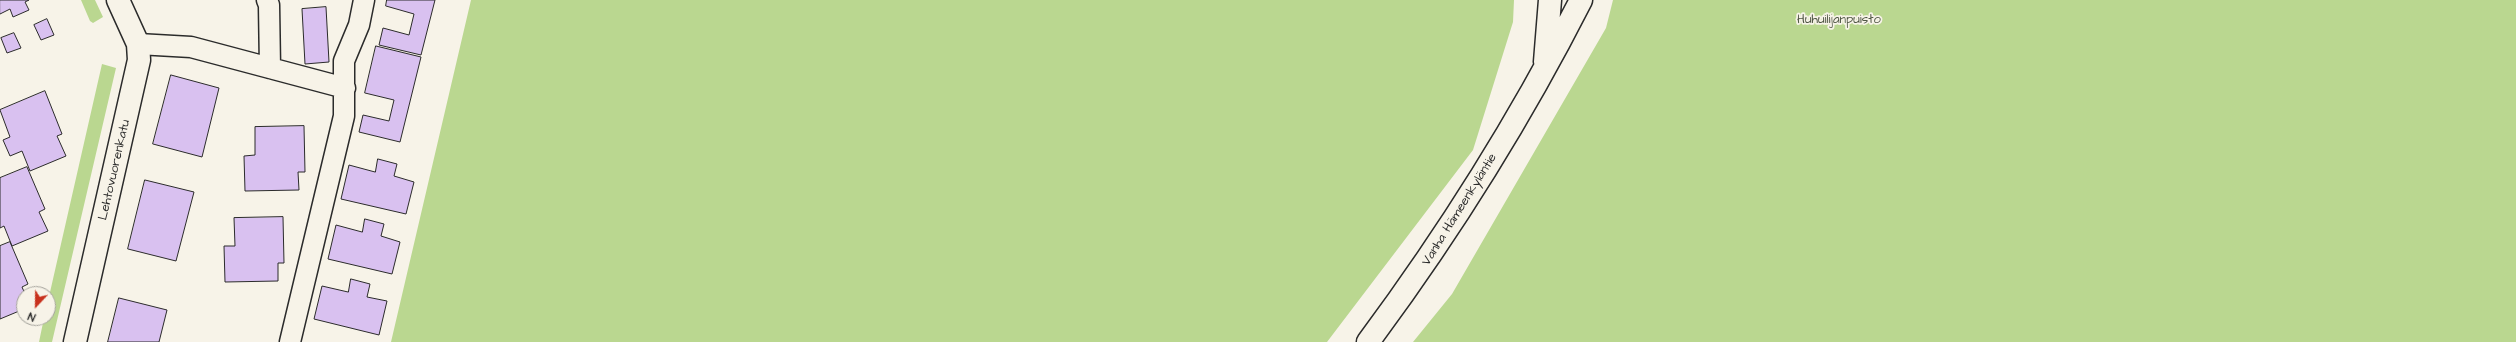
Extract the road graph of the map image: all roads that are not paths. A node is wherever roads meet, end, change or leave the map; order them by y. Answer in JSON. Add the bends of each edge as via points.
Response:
{"nodes":[{"id":1,"x":118,"y":0,"type":"edge"},
{"id":2,"x":267,"y":0,"type":"edge"},
{"id":3,"x":364,"y":0,"type":"edge"},
{"id":4,"x":1550,"y":0,"type":"edge"},
{"id":5,"x":1581,"y":0,"type":"edge"},
{"id":6,"x":138,"y":44,"type":"junction"},
{"id":7,"x":270,"y":68,"type":"junction"},
{"id":8,"x":1544,"y":73,"type":"junction"},
{"id":9,"x":345,"y":88,"type":"junction"},
{"id":10,"x":75,"y":342,"type":"edge"},
{"id":11,"x":290,"y":342,"type":"edge"},
{"id":12,"x":1368,"y":342,"type":"edge"}],
"edges":[{"from":1,"to":6,"type":"street","name":"Lehtovuorenkatu"},
{"from":2,"to":7,"type":"lane"},
{"from":3,"to":9,"type":"lane","via":[[359,25],[344,61]]},
{"from":4,"to":8,"type":"street","name":"Vanha Hämeenkyläntie"},
{"from":5,"to":8,"type":"street","name":"Vanha Hämeenkyläntie"},
{"from":6,"to":7,"type":"lane","via":[[191,47]]},
{"from":6,"to":10,"type":"street","name":"Lehtovuorenkatu","via":[[137,78]]},
{"from":7,"to":9,"type":"lane"},
{"from":8,"to":12,"type":"street","name":"Vanha Hämeenkyläntie","via":[[1425,266]]},
{"from":9,"to":11,"type":"lane","via":[[344,116]]}]}
